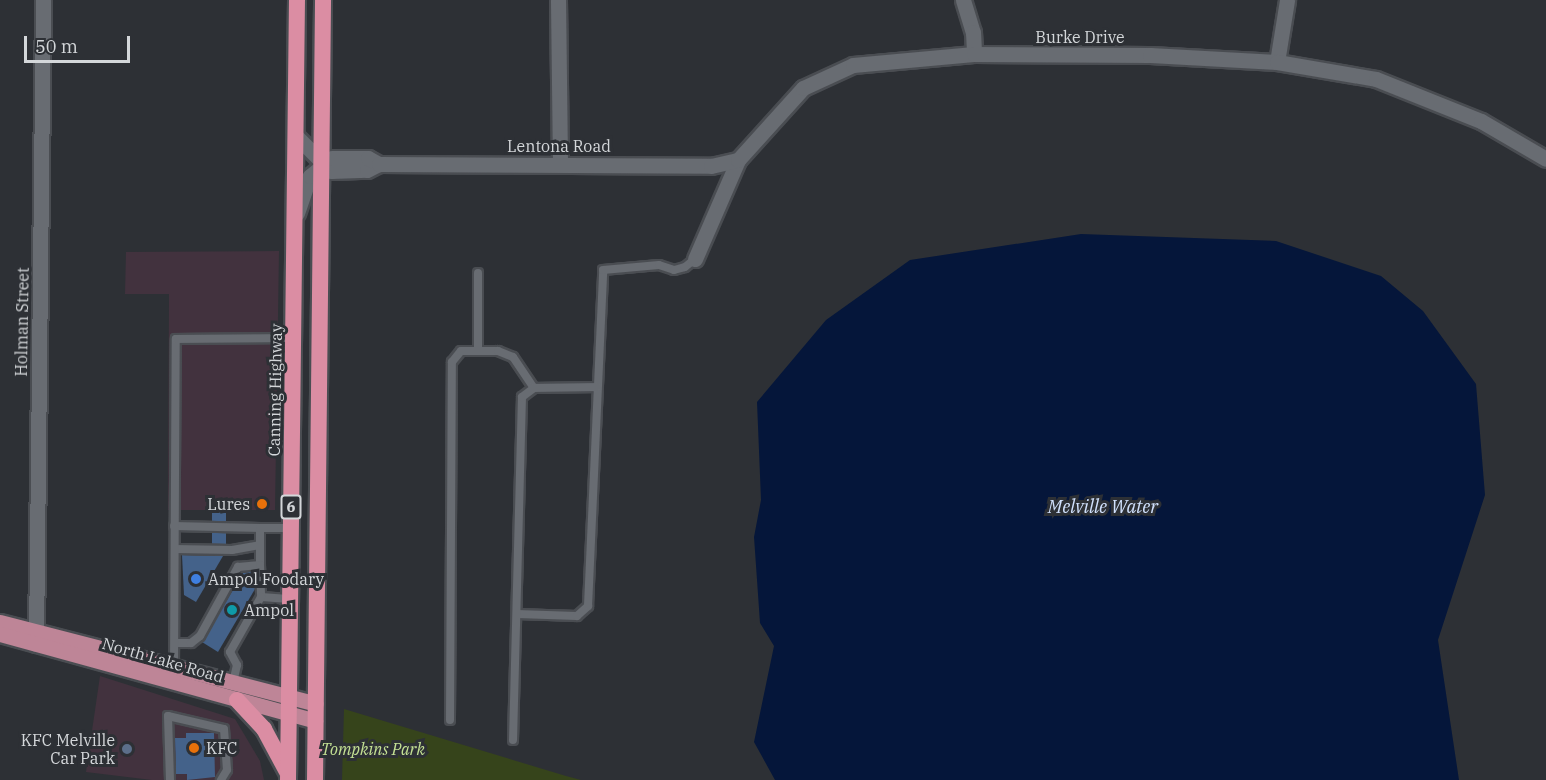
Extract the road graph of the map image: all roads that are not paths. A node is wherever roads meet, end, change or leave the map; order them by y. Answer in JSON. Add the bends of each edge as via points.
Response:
{"nodes":[{"id":1,"x":43,"y":0,"type":"edge"},
{"id":2,"x":297,"y":0,"type":"edge"},
{"id":3,"x":323,"y":0,"type":"edge"},
{"id":4,"x":558,"y":0,"type":"edge"},
{"id":5,"x":963,"y":0,"type":"edge"},
{"id":6,"x":1287,"y":0,"type":"edge"},
{"id":7,"x":974,"y":54,"type":"junction"},
{"id":8,"x":1277,"y":62,"type":"junction"},
{"id":9,"x":295,"y":135,"type":"junction"},
{"id":10,"x":1546,"y":159,"type":"edge"},
{"id":11,"x":738,"y":160,"type":"junction"},
{"id":12,"x":322,"y":163,"type":"junction"},
{"id":13,"x":560,"y":164,"type":"junction"},
{"id":14,"x":295,"y":219,"type":"junction"},
{"id":15,"x":695,"y":259,"type":"joint"},
{"id":16,"x":478,"y":273,"type":"dead end"},
{"id":17,"x":293,"y":338,"type":"junction"},
{"id":18,"x":478,"y":351,"type":"junction"},
{"id":19,"x":597,"y":387,"type":"junction"},
{"id":20,"x":534,"y":388,"type":"junction"},
{"id":21,"x":174,"y":526,"type":"junction"},
{"id":22,"x":260,"y":528,"type":"junction"},
{"id":23,"x":291,"y":528,"type":"junction"},
{"id":24,"x":260,"y":545,"type":"junction"},
{"id":25,"x":175,"y":549,"type":"junction"},
{"id":26,"x":260,"y":565,"type":"junction"},
{"id":27,"x":261,"y":597,"type":"junction"},
{"id":28,"x":290,"y":599,"type":"junction"},
{"id":29,"x":517,"y":614,"type":"junction"},
{"id":30,"x":0,"y":622,"type":"edge"},
{"id":31,"x":0,"y":634,"type":"edge"},
{"id":32,"x":36,"y":638,"type":"junction"},
{"id":33,"x":176,"y":643,"type":"junction"},
{"id":34,"x":174,"y":669,"type":"junction"},
{"id":35,"x":233,"y":683,"type":"junction"},
{"id":36,"x":237,"y":700,"type":"junction"},
{"id":37,"x":316,"y":704,"type":"junction"},
{"id":38,"x":289,"y":705,"type":"junction"},
{"id":39,"x":450,"y":720,"type":"dead end"},
{"id":40,"x":315,"y":721,"type":"junction"},
{"id":41,"x":513,"y":740,"type":"dead end"},
{"id":42,"x":288,"y":777,"type":"edge"},
{"id":43,"x":170,"y":780,"type":"edge"},
{"id":44,"x":221,"y":780,"type":"edge"},
{"id":45,"x":315,"y":780,"type":"edge"}],
"edges":[{"from":1,"to":32,"type":"street","name":"Holman Street"},
{"from":2,"to":9,"type":"highway","name":"Canning Highway","number":"6"},
{"from":3,"to":12,"type":"highway","number":"6"},
{"from":4,"to":13,"type":"street"},
{"from":5,"to":7,"type":"street","via":[[973,32]]},
{"from":6,"to":8,"type":"street"},
{"from":7,"to":8,"type":"street","name":"Burke Drive","via":[[1150,55]]},
{"from":7,"to":11,"type":"street","name":"Burke Drive","via":[[852,65],[803,88]]},
{"from":8,"to":10,"type":"street","name":"Burke Drive","via":[[1376,79],[1481,121]]},
{"from":9,"to":12,"type":"street"},
{"from":9,"to":14,"type":"highway","name":"Canning Highway","number":"6"},
{"from":11,"to":13,"type":"street","name":"Lentona Road","via":[[711,166]]},
{"from":11,"to":15,"type":"street","name":"Burke Drive"},
{"from":12,"to":13,"type":"street","name":"Lentona Road","via":[[331,171],[367,170],[379,164]]},
{"from":12,"to":14,"type":"street","via":[[310,176]]},
{"from":12,"to":37,"type":"highway","number":"6"},
{"from":14,"to":17,"type":"highway","name":"Canning Highway","number":"6"},
{"from":15,"to":19,"type":"lane","via":[[674,270],[659,265],[603,270]]},
{"from":16,"to":18,"type":"lane"},
{"from":17,"to":21,"type":"lane","via":[[176,339]]},
{"from":17,"to":23,"type":"highway","name":"Canning Highway","number":"6"},
{"from":18,"to":20,"type":"lane","via":[[513,357]]},
{"from":18,"to":39,"type":"lane","via":[[461,351],[452,363]]},
{"from":19,"to":20,"type":"lane"},
{"from":19,"to":29,"type":"lane","via":[[588,606],[577,616]]},
{"from":20,"to":29,"type":"lane","via":[[522,397]]},
{"from":21,"to":22,"type":"lane"},
{"from":21,"to":25,"type":"lane"},
{"from":22,"to":23,"type":"lane"},
{"from":22,"to":24,"type":"lane"},
{"from":23,"to":28,"type":"highway","name":"Canning Highway","number":"6"},
{"from":24,"to":25,"type":"lane","via":[[232,550]]},
{"from":24,"to":26,"type":"lane"},
{"from":25,"to":33,"type":"lane"},
{"from":26,"to":27,"type":"lane"},
{"from":26,"to":33,"type":"lane","via":[[238,567],[200,636],[191,643]]},
{"from":27,"to":28,"type":"lane"},
{"from":27,"to":35,"type":"lane","via":[[230,652],[237,665]]},
{"from":28,"to":38,"type":"highway","name":"Canning Highway","number":"6"},
{"from":29,"to":41,"type":"lane"},
{"from":30,"to":32,"type":"main road","name":"North Lake Road"},
{"from":31,"to":32,"type":"main road","name":"North Lake Road"},
{"from":32,"to":34,"type":"main road","name":"North Lake Road"},
{"from":32,"to":36,"type":"main road","name":"North Lake Road"},
{"from":33,"to":34,"type":"lane"},
{"from":34,"to":35,"type":"main road","name":"North Lake Road"},
{"from":35,"to":38,"type":"main road","name":"North Lake Road"},
{"from":36,"to":38,"type":"main road","name":"North Lake Road"},
{"from":36,"to":42,"type":"highway","via":[[264,729]]},
{"from":37,"to":38,"type":"main road","name":"North Lake Road"},
{"from":37,"to":40,"type":"highway","number":"6"},
{"from":38,"to":40,"type":"main road","name":"North Lake Road"},
{"from":38,"to":42,"type":"highway","name":"Canning Highway","number":"6"},
{"from":40,"to":45,"type":"highway","number":"6"},
{"from":43,"to":44,"type":"lane","via":[[168,716],[224,729],[227,770]]}]}
